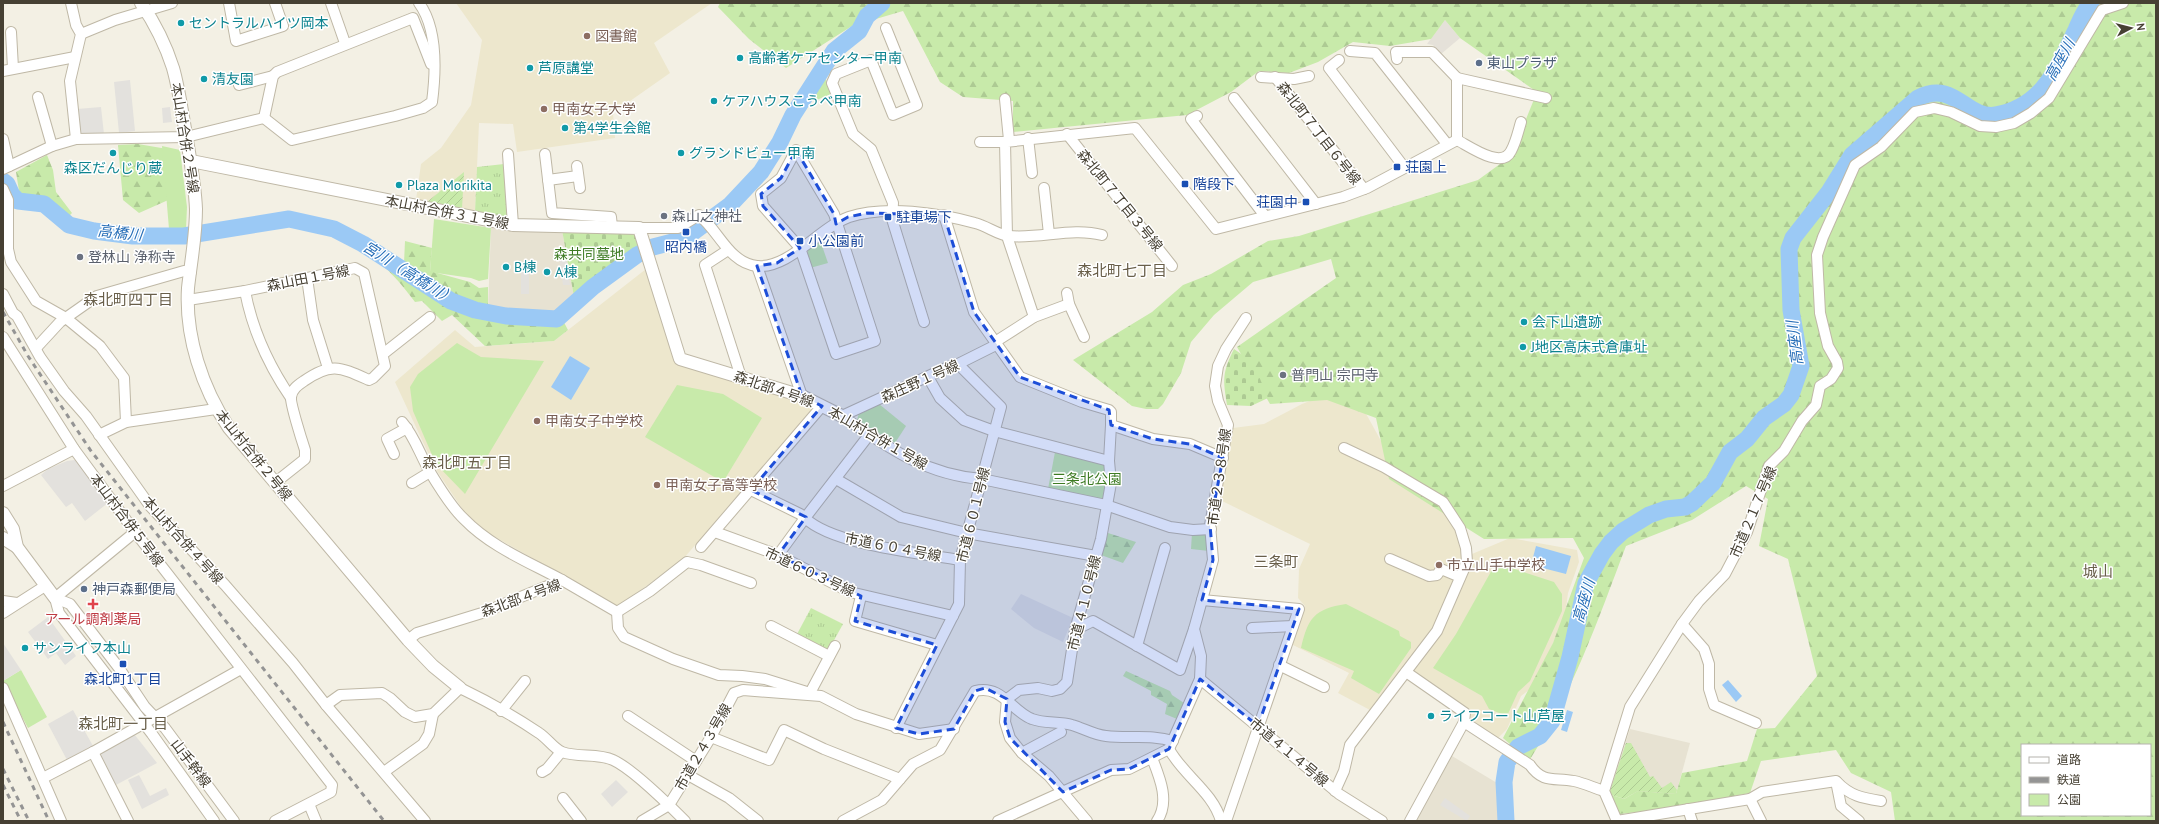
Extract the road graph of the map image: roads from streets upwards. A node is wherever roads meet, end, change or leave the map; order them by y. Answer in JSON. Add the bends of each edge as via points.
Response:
{"nodes":[{"id":1,"x":71,"y":3,"type":"edge"},
{"id":2,"x":172,"y":3,"type":"edge"},
{"id":3,"x":229,"y":3,"type":"edge"},
{"id":4,"x":275,"y":3,"type":"edge"},
{"id":5,"x":331,"y":3,"type":"edge"},
{"id":6,"x":419,"y":3,"type":"edge"},
{"id":7,"x":2123,"y":3,"type":"edge"},
{"id":8,"x":144,"y":8,"type":"edge"},
{"id":9,"x":886,"y":28,"type":"dead end"},
{"id":10,"x":10,"y":32,"type":"dead end"},
{"id":11,"x":81,"y":34,"type":"junction"},
{"id":12,"x":345,"y":43,"type":"junction"},
{"id":13,"x":1350,"y":51,"type":"dead end"},
{"id":14,"x":75,"y":57,"type":"junction"},
{"id":15,"x":1397,"y":59,"type":"dead end"},
{"id":16,"x":1339,"y":60,"type":"dead end"},
{"id":17,"x":13,"y":68,"type":"junction"},
{"id":18,"x":3,"y":71,"type":"edge"},
{"id":19,"x":435,"y":72,"type":"junction"},
{"id":20,"x":273,"y":76,"type":"junction"},
{"id":21,"x":1309,"y":76,"type":"dead end"},
{"id":22,"x":1261,"y":77,"type":"dead end"},
{"id":23,"x":1275,"y":77,"type":"junction"},
{"id":24,"x":1457,"y":78,"type":"junction"},
{"id":25,"x":239,"y":85,"type":"dead end"},
{"id":26,"x":38,"y":97,"type":"dead end"},
{"id":27,"x":1234,"y":97,"type":"dead end"},
{"id":28,"x":1546,"y":98,"type":"dead end"},
{"id":29,"x":1005,"y":99,"type":"dead end"},
{"id":30,"x":1197,"y":116,"type":"dead end"},
{"id":31,"x":264,"y":118,"type":"junction"},
{"id":32,"x":1521,"y":122,"type":"dead end"},
{"id":33,"x":1067,"y":134,"type":"junction"},
{"id":34,"x":186,"y":137,"type":"junction"},
{"id":35,"x":1028,"y":138,"type":"junction"},
{"id":36,"x":3,"y":139,"type":"edge"},
{"id":37,"x":76,"y":140,"type":"junction"},
{"id":38,"x":1457,"y":140,"type":"junction"},
{"id":39,"x":1007,"y":141,"type":"junction"},
{"id":40,"x":980,"y":142,"type":"dead end"},
{"id":41,"x":1446,"y":144,"type":"junction"},
{"id":42,"x":52,"y":146,"type":"junction"},
{"id":43,"x":508,"y":154,"type":"dead end"},
{"id":44,"x":545,"y":154,"type":"dead end"},
{"id":45,"x":191,"y":161,"type":"junction"},
{"id":46,"x":1404,"y":167,"type":"junction"},
{"id":47,"x":6,"y":168,"type":"edge"},
{"id":48,"x":1032,"y":173,"type":"dead end"},
{"id":49,"x":548,"y":180,"type":"junction"},
{"id":50,"x":580,"y":188,"type":"dead end"},
{"id":51,"x":1044,"y":188,"type":"dead end"},
{"id":52,"x":3,"y":189,"type":"edge"},
{"id":53,"x":1364,"y":189,"type":"junction"},
{"id":54,"x":1316,"y":204,"type":"junction"},
{"id":55,"x":892,"y":212,"type":"junction"},
{"id":56,"x":944,"y":215,"type":"junction"},
{"id":57,"x":1266,"y":216,"type":"junction"},
{"id":58,"x":836,"y":224,"type":"junction"},
{"id":59,"x":513,"y":225,"type":"junction"},
{"id":60,"x":612,"y":227,"type":"junction"},
{"id":61,"x":640,"y":232,"type":"junction"},
{"id":62,"x":1049,"y":234,"type":"junction"},
{"id":63,"x":1102,"y":235,"type":"dead end"},
{"id":64,"x":1007,"y":236,"type":"junction"},
{"id":65,"x":800,"y":248,"type":"junction"},
{"id":66,"x":728,"y":250,"type":"junction"},
{"id":67,"x":757,"y":266,"type":"junction"},
{"id":68,"x":1172,"y":266,"type":"dead end"},
{"id":69,"x":191,"y":272,"type":"junction"},
{"id":70,"x":307,"y":278,"type":"junction"},
{"id":71,"x":246,"y":291,"type":"junction"},
{"id":72,"x":1067,"y":293,"type":"dead end"},
{"id":73,"x":3,"y":294,"type":"edge"},
{"id":74,"x":188,"y":300,"type":"junction"},
{"id":75,"x":1069,"y":304,"type":"junction"},
{"id":76,"x":430,"y":317,"type":"dead end"},
{"id":77,"x":1034,"y":317,"type":"junction"},
{"id":78,"x":66,"y":318,"type":"junction"},
{"id":79,"x":1246,"y":318,"type":"dead end"},
{"id":80,"x":924,"y":322,"type":"dead end"},
{"id":81,"x":3,"y":337,"type":"edge"},
{"id":82,"x":1084,"y":337,"type":"dead end"},
{"id":83,"x":996,"y":343,"type":"junction"},
{"id":84,"x":36,"y":348,"type":"junction"},
{"id":85,"x":383,"y":354,"type":"junction"},
{"id":86,"x":958,"y":364,"type":"junction"},
{"id":87,"x":328,"y":368,"type":"junction"},
{"id":88,"x":741,"y":377,"type":"junction"},
{"id":89,"x":928,"y":377,"type":"junction"},
{"id":90,"x":802,"y":396,"type":"junction"},
{"id":91,"x":291,"y":398,"type":"junction"},
{"id":92,"x":822,"y":406,"type":"junction"},
{"id":93,"x":216,"y":409,"type":"junction"},
{"id":94,"x":842,"y":416,"type":"junction"},
{"id":95,"x":126,"y":422,"type":"junction"},
{"id":96,"x":1111,"y":426,"type":"junction"},
{"id":97,"x":994,"y":432,"type":"junction"},
{"id":98,"x":99,"y":435,"type":"junction"},
{"id":99,"x":870,"y":435,"type":"junction"},
{"id":100,"x":1344,"y":448,"type":"dead end"},
{"id":101,"x":74,"y":449,"type":"junction"},
{"id":102,"x":394,"y":454,"type":"dead end"},
{"id":103,"x":1223,"y":458,"type":"junction"},
{"id":104,"x":1109,"y":461,"type":"junction"},
{"id":105,"x":430,"y":472,"type":"junction"},
{"id":106,"x":836,"y":479,"type":"junction"},
{"id":107,"x":982,"y":479,"type":"junction"},
{"id":108,"x":276,"y":482,"type":"junction"},
{"id":109,"x":412,"y":483,"type":"dead end"},
{"id":110,"x":3,"y":486,"type":"edge"},
{"id":111,"x":751,"y":490,"type":"junction"},
{"id":112,"x":1106,"y":505,"type":"junction"},
{"id":113,"x":3,"y":513,"type":"edge"},
{"id":114,"x":805,"y":518,"type":"junction"},
{"id":115,"x":1211,"y":529,"type":"junction"},
{"id":116,"x":135,"y":532,"type":"junction"},
{"id":117,"x":715,"y":532,"type":"junction"},
{"id":118,"x":967,"y":533,"type":"junction"},
{"id":119,"x":3,"y":538,"type":"edge"},
{"id":120,"x":17,"y":547,"type":"junction"},
{"id":121,"x":701,"y":547,"type":"dead end"},
{"id":122,"x":1165,"y":548,"type":"dead end"},
{"id":123,"x":778,"y":555,"type":"junction"},
{"id":124,"x":1096,"y":556,"type":"junction"},
{"id":125,"x":1390,"y":559,"type":"dead end"},
{"id":126,"x":960,"y":560,"type":"junction"},
{"id":127,"x":1460,"y":577,"type":"junction"},
{"id":128,"x":562,"y":580,"type":"junction"},
{"id":129,"x":751,"y":583,"type":"dead end"},
{"id":130,"x":45,"y":586,"type":"junction"},
{"id":131,"x":861,"y":596,"type":"junction"},
{"id":132,"x":55,"y":598,"type":"junction"},
{"id":133,"x":1202,"y":600,"type":"junction"},
{"id":134,"x":3,"y":601,"type":"edge"},
{"id":135,"x":17,"y":603,"type":"junction"},
{"id":136,"x":618,"y":612,"type":"junction"},
{"id":137,"x":3,"y":613,"type":"edge"},
{"id":138,"x":953,"y":616,"type":"junction"},
{"id":139,"x":1682,"y":624,"type":"junction"},
{"id":140,"x":771,"y":626,"type":"dead end"},
{"id":141,"x":1293,"y":626,"type":"junction"},
{"id":142,"x":1252,"y":628,"type":"dead end"},
{"id":143,"x":1075,"y":630,"type":"junction"},
{"id":144,"x":1194,"y":630,"type":"junction"},
{"id":145,"x":408,"y":640,"type":"junction"},
{"id":146,"x":938,"y":645,"type":"junction"},
{"id":147,"x":835,"y":646,"type":"dead end"},
{"id":148,"x":1137,"y":646,"type":"junction"},
{"id":149,"x":829,"y":656,"type":"junction"},
{"id":150,"x":1279,"y":665,"type":"junction"},
{"id":151,"x":241,"y":669,"type":"junction"},
{"id":152,"x":1406,"y":672,"type":"junction"},
{"id":153,"x":1200,"y":679,"type":"junction"},
{"id":154,"x":525,"y":680,"type":"dead end"},
{"id":155,"x":1324,"y":687,"type":"dead end"},
{"id":156,"x":3,"y":688,"type":"edge"},
{"id":157,"x":460,"y":688,"type":"junction"},
{"id":158,"x":810,"y":693,"type":"junction"},
{"id":159,"x":1007,"y":699,"type":"junction"},
{"id":160,"x":326,"y":705,"type":"junction"},
{"id":161,"x":502,"y":711,"type":"junction"},
{"id":162,"x":433,"y":714,"type":"junction"},
{"id":163,"x":628,"y":716,"type":"dead end"},
{"id":164,"x":154,"y":718,"type":"junction"},
{"id":165,"x":1464,"y":722,"type":"junction"},
{"id":166,"x":143,"y":723,"type":"junction"},
{"id":167,"x":1756,"y":724,"type":"dead end"},
{"id":168,"x":1258,"y":726,"type":"junction"},
{"id":169,"x":896,"y":728,"type":"junction"},
{"id":170,"x":954,"y":729,"type":"junction"},
{"id":171,"x":1061,"y":732,"type":"dead end"},
{"id":172,"x":711,"y":737,"type":"junction"},
{"id":173,"x":1171,"y":745,"type":"junction"},
{"id":174,"x":93,"y":752,"type":"junction"},
{"id":175,"x":561,"y":752,"type":"junction"},
{"id":176,"x":1022,"y":753,"type":"junction"},
{"id":177,"x":1152,"y":758,"type":"junction"},
{"id":178,"x":696,"y":761,"type":"junction"},
{"id":179,"x":384,"y":772,"type":"junction"},
{"id":180,"x":542,"y":772,"type":"dead end"},
{"id":181,"x":688,"y":775,"type":"junction"},
{"id":182,"x":43,"y":778,"type":"junction"},
{"id":183,"x":900,"y":779,"type":"junction"},
{"id":184,"x":1839,"y":781,"type":"junction"},
{"id":185,"x":1336,"y":791,"type":"junction"},
{"id":186,"x":1604,"y":791,"type":"junction"},
{"id":187,"x":1063,"y":792,"type":"junction"},
{"id":188,"x":563,"y":798,"type":"dead end"},
{"id":189,"x":1750,"y":799,"type":"junction"},
{"id":190,"x":1881,"y":801,"type":"dead end"},
{"id":191,"x":309,"y":804,"type":"junction"},
{"id":192,"x":669,"y":805,"type":"junction"},
{"id":193,"x":1688,"y":809,"type":"junction"},
{"id":194,"x":1647,"y":818,"type":"edge"},
{"id":195,"x":423,"y":820,"type":"edge"},
{"id":196,"x":61,"y":821,"type":"edge"},
{"id":197,"x":128,"y":821,"type":"edge"},
{"id":198,"x":214,"y":821,"type":"edge"},
{"id":199,"x":234,"y":821,"type":"edge"},
{"id":200,"x":275,"y":821,"type":"edge"},
{"id":201,"x":316,"y":821,"type":"edge"},
{"id":202,"x":581,"y":821,"type":"edge"},
{"id":203,"x":642,"y":821,"type":"edge"},
{"id":204,"x":685,"y":821,"type":"edge"},
{"id":205,"x":758,"y":821,"type":"edge"},
{"id":206,"x":843,"y":821,"type":"edge"},
{"id":207,"x":998,"y":821,"type":"edge"},
{"id":208,"x":1087,"y":821,"type":"edge"},
{"id":209,"x":1157,"y":821,"type":"edge"},
{"id":210,"x":1221,"y":821,"type":"edge"},
{"id":211,"x":1226,"y":821,"type":"edge"},
{"id":212,"x":1382,"y":821,"type":"edge"},
{"id":213,"x":1410,"y":821,"type":"edge"},
{"id":214,"x":1617,"y":821,"type":"edge"},
{"id":215,"x":1692,"y":821,"type":"edge"},
{"id":216,"x":1761,"y":821,"type":"edge"},
{"id":217,"x":1859,"y":821,"type":"edge"}],
"edges":[{"from":1,"to":11,"type":"street"},
{"from":2,"to":8,"type":"street"},
{"from":3,"to":4,"type":"street","via":[[236,41],[282,26]]},
{"from":5,"to":12,"type":"street"},
{"from":6,"to":19,"type":"street","via":[[425,12],[432,41]]},
{"from":7,"to":139,"type":"street","name":"市道２１７号線","via":[[2102,10],[2049,98],[2014,123],[1996,127],[1980,126],[1951,112],[1934,108],[1915,112],[1881,147],[1855,165],[1817,255],[1820,313],[1828,346],[1838,368],[1831,379],[1820,386],[1816,405],[1802,421],[1784,451],[1769,466],[1747,532],[1725,574],[1699,601]]},
{"from":8,"to":11,"type":"street"},
{"from":8,"to":34,"type":"street","name":"本山村合併２号線","via":[[173,68]]},
{"from":9,"to":55,"type":"street","via":[[917,105],[893,115],[871,60],[836,74],[832,83],[853,134],[871,149],[893,203]]},
{"from":10,"to":17,"type":"street"},
{"from":11,"to":14,"type":"street"},
{"from":12,"to":19,"type":"street","via":[[413,18]]},
{"from":12,"to":20,"type":"street"},
{"from":13,"to":41,"type":"street","via":[[1375,53]]},
{"from":14,"to":17,"type":"street"},
{"from":14,"to":37,"type":"street","via":[[70,81]]},
{"from":15,"to":24,"type":"street","via":[[1396,52],[1432,52]]},
{"from":16,"to":46,"type":"street","via":[[1329,68]]},
{"from":17,"to":18,"type":"street"},
{"from":19,"to":31,"type":"street","via":[[432,102],[423,108],[395,116],[292,140]]},
{"from":20,"to":25,"type":"street"},
{"from":20,"to":31,"type":"street"},
{"from":21,"to":23,"type":"street","via":[[1294,79]]},
{"from":22,"to":23,"type":"street"},
{"from":23,"to":53,"type":"street","name":"森北町７丁目６号線"},
{"from":24,"to":28,"type":"street"},
{"from":24,"to":38,"type":"street"},
{"from":26,"to":42,"type":"street"},
{"from":27,"to":54,"type":"street"},
{"from":29,"to":39,"type":"street"},
{"from":30,"to":57,"type":"street","via":[[1190,119]]},
{"from":31,"to":34,"type":"street"},
{"from":32,"to":38,"type":"street","via":[[1511,153],[1504,158],[1495,159]]},
{"from":33,"to":35,"type":"street","name":"森北町７丁目３号線"},
{"from":33,"to":57,"type":"street","name":"森北町７丁目３号線","via":[[1135,128],[1216,229]]},
{"from":33,"to":68,"type":"street","name":"森北町７丁目３号線"},
{"from":34,"to":37,"type":"street"},
{"from":34,"to":45,"type":"street","name":"本山村合併２号線"},
{"from":35,"to":39,"type":"street","name":"森北町７丁目３号線"},
{"from":35,"to":48,"type":"street"},
{"from":36,"to":47,"type":"street"},
{"from":37,"to":42,"type":"street"},
{"from":38,"to":41,"type":"street","name":"森北町７丁目３号線"},
{"from":39,"to":40,"type":"street","name":"森北町７丁目３号線"},
{"from":39,"to":64,"type":"street"},
{"from":41,"to":46,"type":"street","name":"森北町７丁目３号線"},
{"from":42,"to":47,"type":"street"},
{"from":43,"to":59,"type":"street"},
{"from":44,"to":49,"type":"street"},
{"from":45,"to":59,"type":"street","name":"本山村合併３１号線"},
{"from":45,"to":69,"type":"street","name":"本山村合併２号線","via":[[196,208]]},
{"from":46,"to":53,"type":"street","name":"森北町７丁目３号線"},
{"from":49,"to":50,"type":"street","via":[[578,171]]},
{"from":49,"to":60,"type":"street","via":[[552,213],[611,217]]},
{"from":51,"to":62,"type":"street"},
{"from":52,"to":78,"type":"street","via":[[8,200],[8,248],[11,262],[36,301]]},
{"from":53,"to":54,"type":"street","name":"森北町７丁目３号線","via":[[1343,198]]},
{"from":54,"to":57,"type":"street","name":"森北町７丁目３号線"},
{"from":55,"to":56,"type":"street"},
{"from":55,"to":58,"type":"street","via":[[848,217]]},
{"from":55,"to":80,"type":"street"},
{"from":56,"to":64,"type":"street","via":[[977,223]]},
{"from":56,"to":83,"type":"street","via":[[974,312]]},
{"from":58,"to":65,"type":"street"},
{"from":58,"to":65,"type":"street","via":[[834,214],[796,150],[781,178],[761,194],[763,206]]},
{"from":58,"to":65,"type":"street","via":[[875,341],[836,354]]},
{"from":59,"to":60,"type":"street","name":"本山村合併３１号線"},
{"from":60,"to":61,"type":"street","name":"本山村合併３１号線"},
{"from":61,"to":66,"type":"street","name":"本山村合併３１号線","via":[[678,228],[699,215],[714,229]]},
{"from":61,"to":88,"type":"street","name":"森北部４号線","via":[[680,359]]},
{"from":62,"to":63,"type":"street","via":[[1086,231]]},
{"from":62,"to":64,"type":"street"},
{"from":64,"to":77,"type":"street"},
{"from":65,"to":67,"type":"street","via":[[777,263]]},
{"from":66,"to":67,"type":"street","via":[[741,261]]},
{"from":66,"to":88,"type":"street","via":[[705,265]]},
{"from":67,"to":90,"type":"street"},
{"from":69,"to":74,"type":"street","name":"本山村合併２号線"},
{"from":69,"to":78,"type":"street","via":[[184,271],[109,291],[97,296]]},
{"from":70,"to":71,"type":"street","name":"森山田１号線"},
{"from":70,"to":85,"type":"street","name":"森山田１号線","via":[[355,268],[364,273]]},
{"from":70,"to":87,"type":"street","via":[[313,320]]},
{"from":71,"to":74,"type":"street","name":"森山田１号線"},
{"from":71,"to":91,"type":"street","via":[[254,326],[281,384]]},
{"from":72,"to":75,"type":"street"},
{"from":73,"to":84,"type":"street","name":"本山村合併４号線"},
{"from":74,"to":93,"type":"street","name":"本山村合併２号線","via":[[191,333],[204,382]]},
{"from":75,"to":77,"type":"street","name":"森庄野１号線"},
{"from":75,"to":82,"type":"street"},
{"from":76,"to":85,"type":"street"},
{"from":77,"to":83,"type":"street","name":"森庄野１号線"},
{"from":78,"to":84,"type":"street"},
{"from":78,"to":95,"type":"street","via":[[100,346],[124,378]]},
{"from":79,"to":103,"type":"street","name":"市道２３８号線","via":[[1218,366],[1215,386],[1228,425]]},
{"from":81,"to":101,"type":"street","name":"本山村合併５号線"},
{"from":83,"to":86,"type":"street","name":"森庄野１号線"},
{"from":83,"to":96,"type":"street","name":"市道４１０号線","via":[[1020,377],[1109,410],[1112,412]]},
{"from":84,"to":98,"type":"street","name":"本山村合併４号線","via":[[64,391]]},
{"from":85,"to":87,"type":"street","name":"森山田１号線","via":[[385,366],[368,380],[349,371]]},
{"from":86,"to":89,"type":"street","name":"森庄野１号線"},
{"from":86,"to":97,"type":"street","name":"市道６０１号線","via":[[1000,407]]},
{"from":87,"to":91,"type":"street","via":[[294,388]]},
{"from":88,"to":90,"type":"street","name":"森北部４号線"},
{"from":89,"to":94,"type":"street","name":"森庄野１号線"},
{"from":89,"to":97,"type":"street","via":[[940,398],[954,412],[964,420]]},
{"from":90,"to":92,"type":"street","name":"森北部４号線"},
{"from":91,"to":108,"type":"street","via":[[305,450],[305,459]]},
{"from":92,"to":94,"type":"street","name":"本山村合併１号線"},
{"from":92,"to":111,"type":"street","name":"森北部４号線"},
{"from":93,"to":95,"type":"street"},
{"from":93,"to":108,"type":"street","name":"本山村合併２号線","via":[[229,428]]},
{"from":94,"to":99,"type":"street","name":"本山村合併１号線"},
{"from":95,"to":98,"type":"street"},
{"from":96,"to":103,"type":"street","via":[[1153,439],[1190,444]]},
{"from":96,"to":104,"type":"street","name":"市道４１０号線"},
{"from":97,"to":104,"type":"street"},
{"from":97,"to":107,"type":"street","name":"市道６０１号線"},
{"from":98,"to":160,"type":"street","name":"本山村合併４号線","via":[[150,506],[225,585]]},
{"from":99,"to":106,"type":"street"},
{"from":99,"to":107,"type":"street","name":"本山村合併１号線","via":[[923,466],[962,478]]},
{"from":100,"to":127,"type":"street","via":[[1384,467],[1442,502],[1460,528],[1466,548],[1467,562]]},
{"from":101,"to":110,"type":"street"},
{"from":101,"to":116,"type":"street","name":"本山村合併５号線"},
{"from":102,"to":105,"type":"street","via":[[386,439],[404,425]]},
{"from":103,"to":115,"type":"street","name":"市道２３８号線"},
{"from":104,"to":112,"type":"street","name":"市道４１０号線","via":[[1111,483]]},
{"from":105,"to":109,"type":"street"},
{"from":105,"to":128,"type":"street","via":[[463,519],[480,534]]},
{"from":106,"to":114,"type":"street"},
{"from":106,"to":118,"type":"street","via":[[901,516]]},
{"from":107,"to":112,"type":"street","name":"本山村合併１号線"},
{"from":107,"to":118,"type":"street","name":"市道６０１号線"},
{"from":108,"to":145,"type":"street","name":"本山村合併２号線"},
{"from":111,"to":114,"type":"street","name":"市道６０４号線"},
{"from":111,"to":117,"type":"street","name":"森北部４号線"},
{"from":112,"to":115,"type":"street","name":"本山村合併１号線","via":[[1170,527]]},
{"from":112,"to":124,"type":"street","name":"市道４１０号線"},
{"from":113,"to":120,"type":"street","name":"山手幹線","via":[[13,529]]},
{"from":114,"to":123,"type":"street"},
{"from":114,"to":126,"type":"street","name":"市道６０４号線","via":[[813,525],[846,540]]},
{"from":115,"to":133,"type":"street","name":"市道２３８号線","via":[[1213,560]]},
{"from":116,"to":132,"type":"street"},
{"from":116,"to":151,"type":"street","name":"本山村合併５号線"},
{"from":117,"to":121,"type":"street","name":"森北部４号線"},
{"from":117,"to":123,"type":"street","name":"市道６０３号線"},
{"from":118,"to":124,"type":"street"},
{"from":118,"to":126,"type":"street","name":"市道６０１号線"},
{"from":119,"to":120,"type":"street","name":"山手幹線"},
{"from":120,"to":130,"type":"street","name":"山手幹線"},
{"from":122,"to":148,"type":"street"},
{"from":123,"to":131,"type":"street","name":"市道６０３号線"},
{"from":124,"to":143,"type":"street","name":"市道４１０号線"},
{"from":125,"to":127,"type":"street","via":[[1429,576],[1437,575],[1441,569]]},
{"from":126,"to":138,"type":"street","name":"市道６０１号線","via":[[959,604]]},
{"from":127,"to":152,"type":"street","via":[[1437,631]]},
{"from":128,"to":136,"type":"street","name":"森北部４号線"},
{"from":128,"to":145,"type":"street","name":"森北部４号線","via":[[482,613],[417,633]]},
{"from":129,"to":136,"type":"street","via":[[687,562]]},
{"from":130,"to":132,"type":"street","name":"山手幹線"},
{"from":130,"to":135,"type":"street"},
{"from":131,"to":138,"type":"street","name":"市道６０３号線"},
{"from":131,"to":146,"type":"street","via":[[855,620]]},
{"from":132,"to":164,"type":"street","name":"山手幹線","via":[[70,604]]},
{"from":132,"to":166,"type":"street","name":"山手幹線","via":[[59,613]]},
{"from":133,"to":141,"type":"street","via":[[1299,609]]},
{"from":133,"to":144,"type":"street","name":"市道２３８号線"},
{"from":134,"to":135,"type":"street"},
{"from":135,"to":137,"type":"street"},
{"from":136,"to":158,"type":"street","via":[[618,628],[624,637],[673,659],[719,675],[764,679]]},
{"from":138,"to":146,"type":"street","name":"市道６０１号線"},
{"from":139,"to":167,"type":"street","via":[[1704,649],[1709,664],[1709,689],[1714,705]]},
{"from":139,"to":186,"type":"street","name":"市道２１７号線","via":[[1630,707]]},
{"from":140,"to":149,"type":"street"},
{"from":141,"to":142,"type":"street"},
{"from":141,"to":150,"type":"street"},
{"from":143,"to":148,"type":"street","via":[[1093,621]]},
{"from":143,"to":159,"type":"street","name":"市道４１０号線","via":[[1067,682],[1052,692],[1038,688],[1019,690]]},
{"from":144,"to":148,"type":"street","via":[[1180,670]]},
{"from":144,"to":153,"type":"street","name":"市道２３８号線","via":[[1200,656]]},
{"from":145,"to":157,"type":"street","name":"本山村合併２号線","via":[[433,666]]},
{"from":146,"to":169,"type":"street","name":"市道６０１号線"},
{"from":147,"to":149,"type":"street"},
{"from":149,"to":158,"type":"street"},
{"from":150,"to":155,"type":"street"},
{"from":150,"to":168,"type":"street"},
{"from":151,"to":164,"type":"street"},
{"from":151,"to":191,"type":"street","name":"本山村合併５号線","via":[[332,785],[331,792]]},
{"from":152,"to":165,"type":"street","via":[[1465,713]]},
{"from":152,"to":185,"type":"street","via":[[1350,745]]},
{"from":153,"to":168,"type":"street","name":"市道４１４号線"},
{"from":153,"to":173,"type":"street","name":"市道２３８号線"},
{"from":154,"to":161,"type":"street"},
{"from":156,"to":182,"type":"street"},
{"from":157,"to":161,"type":"street"},
{"from":157,"to":162,"type":"street"},
{"from":158,"to":169,"type":"street","name":"市道２４３号線","via":[[856,714]]},
{"from":158,"to":172,"type":"street","name":"市道２４３号線","via":[[743,690],[734,693]]},
{"from":159,"to":170,"type":"street","via":[[985,688],[975,691]]},
{"from":159,"to":173,"type":"street","via":[[1033,720],[1072,725],[1106,736],[1160,737]]},
{"from":159,"to":176,"type":"street","via":[[1005,722],[1010,738]]},
{"from":160,"to":162,"type":"street","via":[[340,695],[382,693],[415,717]]},
{"from":160,"to":179,"type":"street","name":"本山村合併４号線"},
{"from":161,"to":175,"type":"street","via":[[544,736]]},
{"from":162,"to":179,"type":"street","via":[[429,734],[423,744]]},
{"from":163,"to":178,"type":"street"},
{"from":164,"to":166,"type":"street"},
{"from":164,"to":199,"type":"street","name":"山手幹線","via":[[165,728]]},
{"from":165,"to":186,"type":"street","via":[[1530,765],[1536,774],[1553,780],[1574,781]]},
{"from":165,"to":213,"type":"street"},
{"from":166,"to":174,"type":"street"},
{"from":166,"to":198,"type":"street","name":"山手幹線"},
{"from":168,"to":185,"type":"street","name":"市道４１４号線"},
{"from":168,"to":211,"type":"street"},
{"from":169,"to":170,"type":"street","name":"市道２４３号線","via":[[919,734]]},
{"from":170,"to":183,"type":"street","via":[[940,750],[913,764]]},
{"from":171,"to":176,"type":"street"},
{"from":172,"to":178,"type":"street","name":"市道２４３号線"},
{"from":172,"to":183,"type":"street","via":[[769,760],[784,730]]},
{"from":173,"to":177,"type":"street"},
{"from":173,"to":210,"type":"street","via":[[1176,762],[1209,798]]},
{"from":174,"to":182,"type":"street"},
{"from":174,"to":197,"type":"street"},
{"from":175,"to":180,"type":"street"},
{"from":175,"to":192,"type":"street","via":[[584,757],[601,756],[613,760]]},
{"from":176,"to":187,"type":"street"},
{"from":177,"to":187,"type":"street","via":[[1129,770],[1111,770]]},
{"from":177,"to":209,"type":"street","via":[[1162,789],[1163,811]]},
{"from":178,"to":181,"type":"street","name":"市道２４３号線"},
{"from":179,"to":195,"type":"street","name":"本山村合併４号線"},
{"from":181,"to":192,"type":"street","name":"市道２４３号線"},
{"from":181,"to":205,"type":"street","via":[[729,798]]},
{"from":182,"to":196,"type":"street"},
{"from":183,"to":206,"type":"street","via":[[882,800]]},
{"from":184,"to":189,"type":"street","via":[[1762,792]]},
{"from":184,"to":190,"type":"street","via":[[1846,791],[1856,797]]},
{"from":184,"to":217,"type":"street","via":[[1841,806]]},
{"from":185,"to":212,"type":"street","name":"市道４１４号線"},
{"from":186,"to":214,"type":"street"},
{"from":187,"to":207,"type":"street"},
{"from":187,"to":208,"type":"street"},
{"from":188,"to":202,"type":"street"},
{"from":189,"to":193,"type":"street"},
{"from":189,"to":216,"type":"street"},
{"from":191,"to":200,"type":"street"},
{"from":191,"to":201,"type":"street"},
{"from":192,"to":203,"type":"street","name":"市道２４３号線"},
{"from":192,"to":204,"type":"street"},
{"from":193,"to":194,"type":"street"},
{"from":193,"to":215,"type":"street"},
{"from":194,"to":214,"type":"street"}]}
